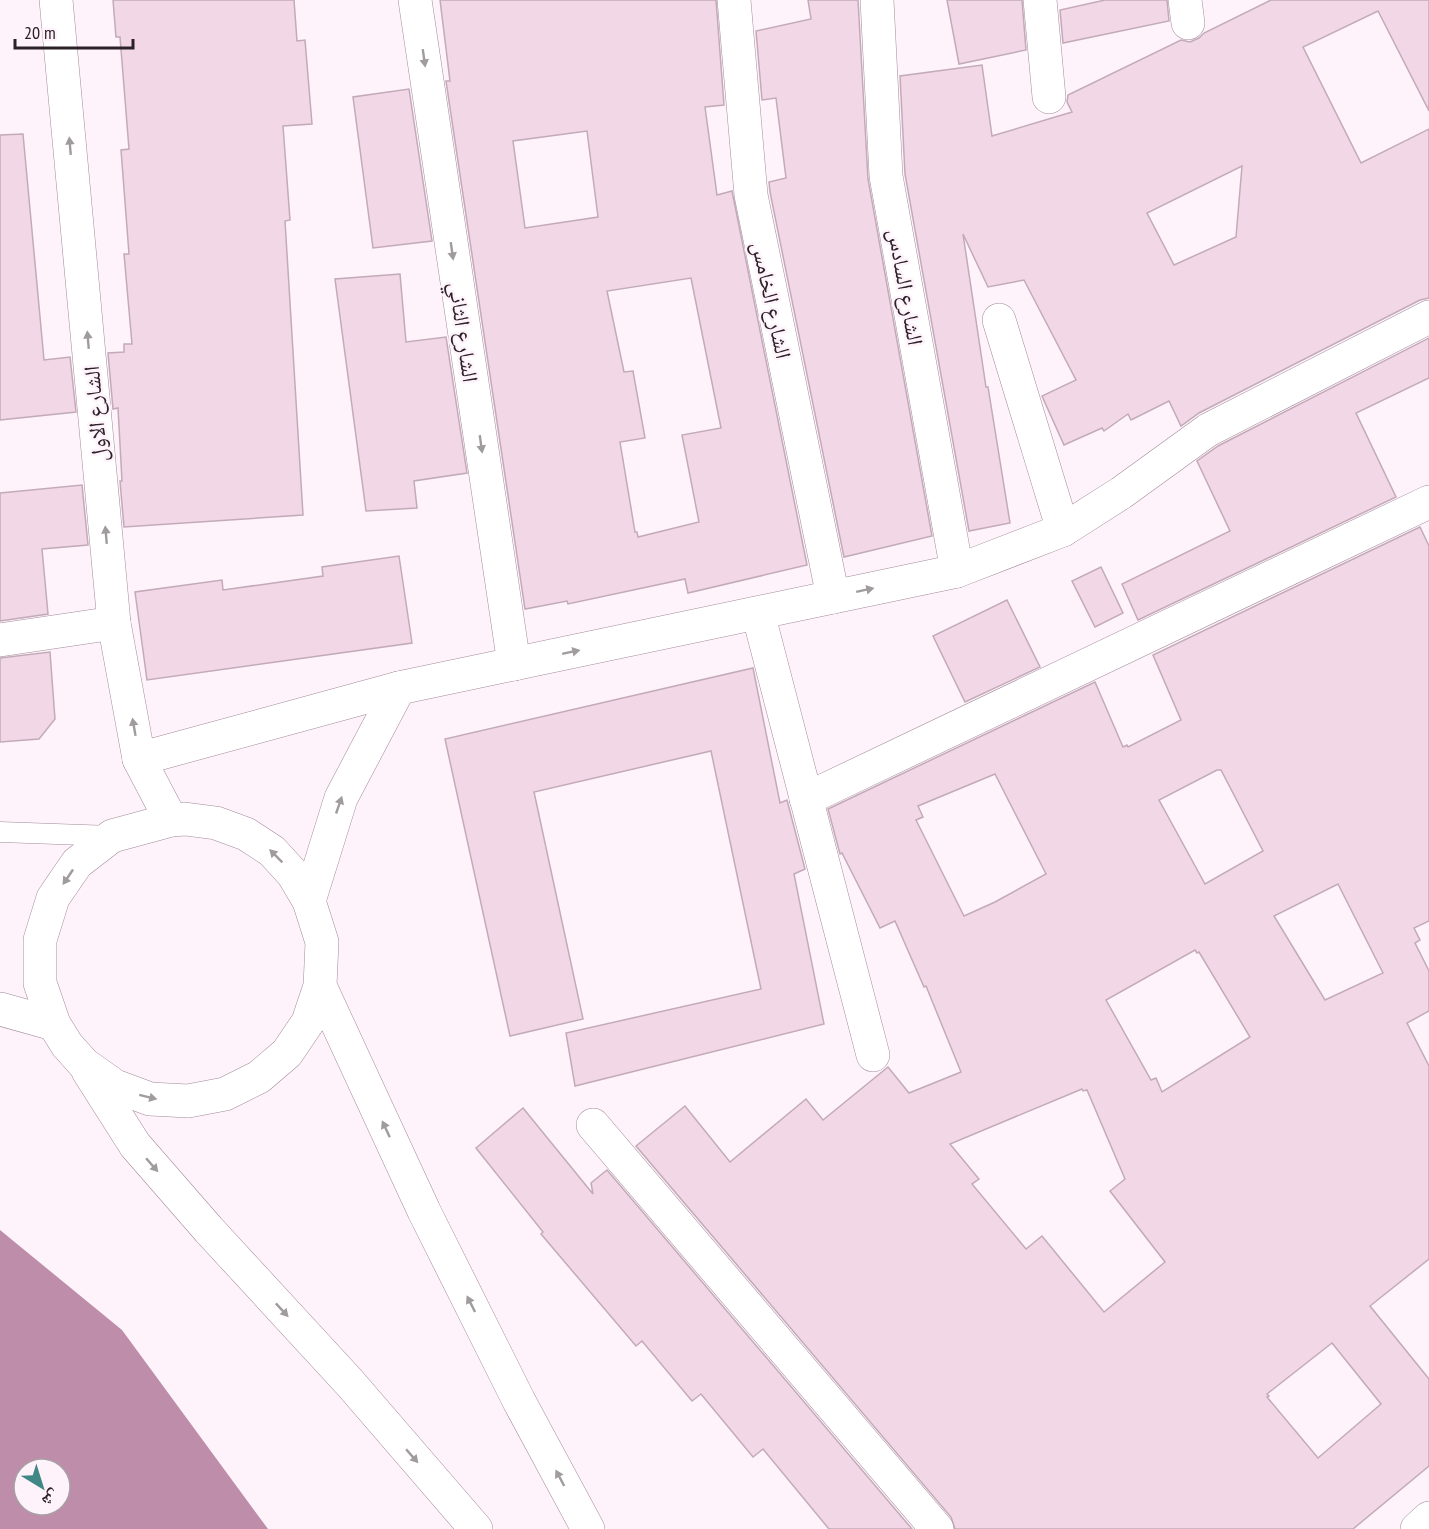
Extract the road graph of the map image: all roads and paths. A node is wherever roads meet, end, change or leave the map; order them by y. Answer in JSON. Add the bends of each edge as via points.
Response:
{"nodes":[{"id":1,"x":56,"y":0,"type":"edge"},
{"id":2,"x":415,"y":0,"type":"edge"},
{"id":3,"x":734,"y":0,"type":"edge"},
{"id":4,"x":877,"y":0,"type":"edge"},
{"id":5,"x":1040,"y":0,"type":"edge"},
{"id":6,"x":1049,"y":97,"type":"dead end"},
{"id":7,"x":1429,"y":318,"type":"edge"},
{"id":8,"x":999,"y":320,"type":"dead end"},
{"id":9,"x":1429,"y":502,"type":"edge"},
{"id":10,"x":1063,"y":530,"type":"junction"},
{"id":11,"x":957,"y":571,"type":"junction"},
{"id":12,"x":833,"y":597,"type":"junction"},
{"id":13,"x":758,"y":613,"type":"junction"},
{"id":14,"x":114,"y":623,"type":"junction"},
{"id":15,"x":0,"y":640,"type":"edge"},
{"id":16,"x":514,"y":664,"type":"junction"},
{"id":17,"x":399,"y":688,"type":"junction"},
{"id":18,"x":139,"y":759,"type":"junction"},
{"id":19,"x":806,"y":799,"type":"junction"},
{"id":20,"x":171,"y":820,"type":"junction"},
{"id":21,"x":0,"y":832,"type":"edge"},
{"id":22,"x":112,"y":836,"type":"junction"},
{"id":23,"x":309,"y":901,"type":"junction"},
{"id":24,"x":320,"y":986,"type":"junction"},
{"id":25,"x":0,"y":1009,"type":"edge"},
{"id":26,"x":54,"y":1024,"type":"junction"},
{"id":27,"x":873,"y":1055,"type":"dead end"},
{"id":28,"x":84,"y":1064,"type":"junction"},
{"id":29,"x":593,"y":1125,"type":"dead end"},
{"id":30,"x":1429,"y":1518,"type":"edge"},
{"id":31,"x":476,"y":1529,"type":"edge"},
{"id":32,"x":588,"y":1529,"type":"edge"},
{"id":33,"x":937,"y":1529,"type":"edge"},
{"id":34,"x":1417,"y":1529,"type":"edge"}],
"edges":[{"from":14,"to":1,"type":"street","name":"الشارع الاول","one_way":true},
{"from":2,"to":16,"type":"street","name":"الشارع الثاني","one_way":true},
{"from":3,"to":12,"type":"street","name":"الشارع الخامس","via":[[751,195]]},
{"from":4,"to":11,"type":"street","name":"الشارع السادس","via":[[886,176]]},
{"from":5,"to":6,"type":"street"},
{"from":7,"to":10,"type":"street","via":[[1208,430]]},
{"from":8,"to":10,"type":"street"},
{"from":9,"to":19,"type":"street"},
{"from":10,"to":11,"type":"street"},
{"from":12,"to":11,"type":"street","one_way":true},
{"from":12,"to":13,"type":"street"},
{"from":16,"to":13,"type":"street","one_way":true},
{"from":13,"to":19,"type":"street"},
{"from":14,"to":15,"type":"street"},
{"from":18,"to":14,"type":"street","name":"الشارع الاول","one_way":true},
{"from":16,"to":17,"type":"street"},
{"from":17,"to":18,"type":"street"},
{"from":23,"to":17,"type":"street","one_way":true,"via":[[341,798]]},
{"from":18,"to":20,"type":"street","name":"الشارع الاول"},
{"from":19,"to":27,"type":"street"},
{"from":20,"to":22,"type":"street"},
{"from":23,"to":20,"type":"street","one_way":true,"via":[[293,874],[272,851],[246,834],[216,823]]},
{"from":21,"to":22,"type":"lane"},
{"from":22,"to":26,"type":"street","one_way":true,"via":[[77,863],[53,898],[40,940],[40,983]]},
{"from":23,"to":24,"type":"street","via":[[322,942]]},
{"from":28,"to":24,"type":"street","one_way":true,"via":[[115,1086],[150,1099],[188,1101],[225,1094],[259,1077],[287,1053],[308,1022]]},
{"from":32,"to":24,"type":"street","one_way":true,"via":[[429,1222]]},
{"from":25,"to":26,"type":"street"},
{"from":26,"to":28,"type":"street"},
{"from":28,"to":31,"type":"street","one_way":true,"via":[[135,1145]]},
{"from":29,"to":33,"type":"street"},
{"from":30,"to":34,"type":"street"}]}
